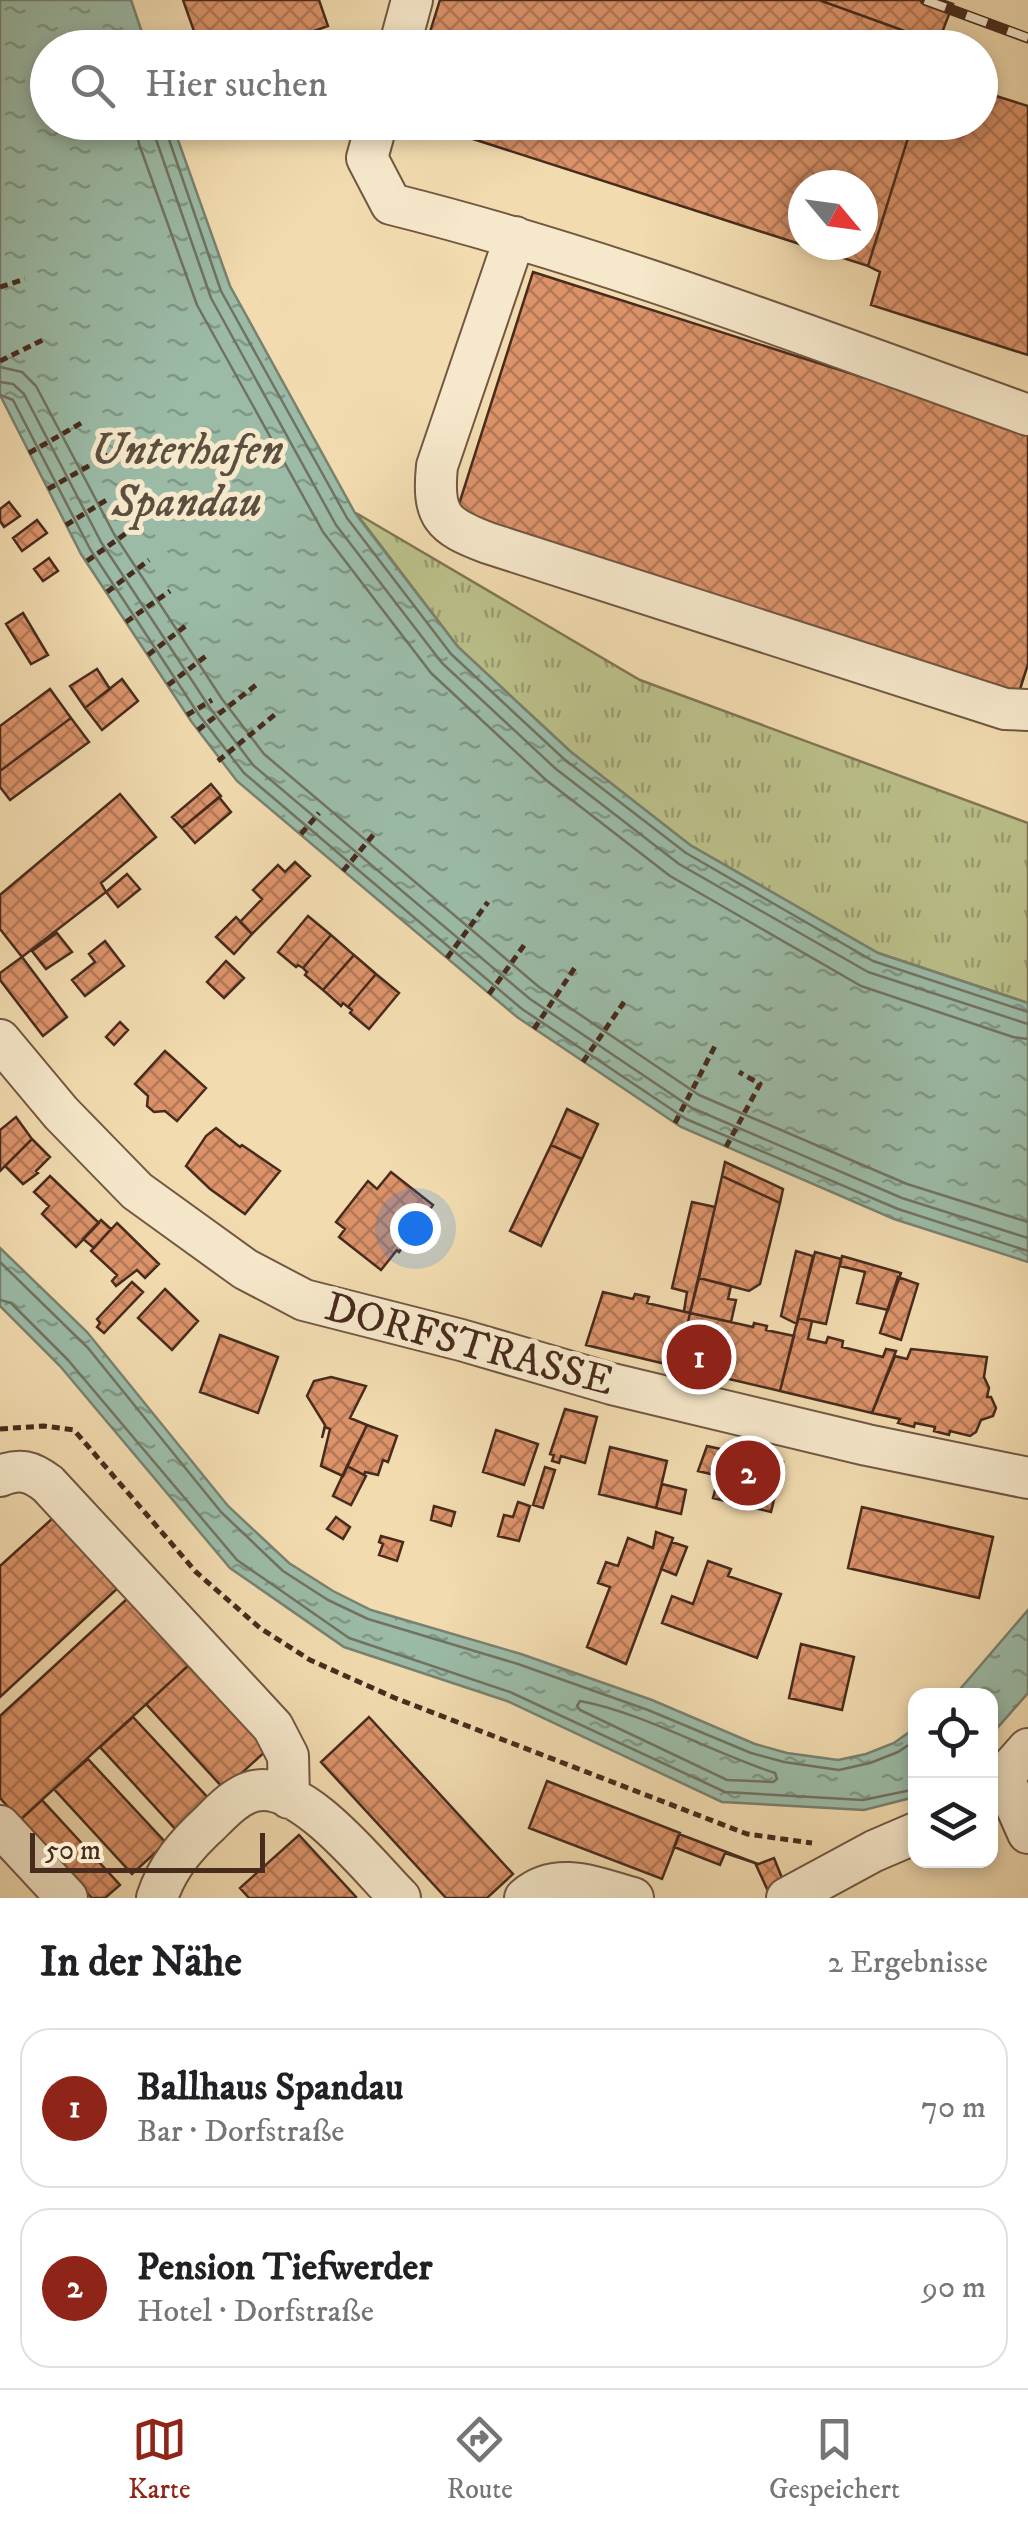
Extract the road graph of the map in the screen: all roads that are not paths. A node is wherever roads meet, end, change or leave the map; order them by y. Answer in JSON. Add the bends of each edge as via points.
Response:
{"nodes":[{"id":1,"x":412,"y":0,"type":"edge"},
{"id":2,"x":403,"y":30,"type":"edge"},
{"id":3,"x":372,"y":140,"type":"edge"},
{"id":4,"x":514,"y":237,"type":"junction"},
{"id":5,"x":1028,"y":416,"type":"edge"},
{"id":6,"x":1028,"y":710,"type":"edge"},
{"id":7,"x":0,"y":1040,"type":"edge"},
{"id":8,"x":0,"y":1476,"type":"edge"},
{"id":9,"x":1028,"y":1478,"type":"edge"},
{"id":10,"x":1008,"y":1773,"type":"edge"},
{"id":11,"x":288,"y":1798,"type":"junction"},
{"id":12,"x":0,"y":1826,"type":"edge"},
{"id":13,"x":1028,"y":1833,"type":"edge"},
{"id":14,"x":908,"y":1838,"type":"edge"},
{"id":15,"x":67,"y":1898,"type":"edge"},
{"id":16,"x":158,"y":1898,"type":"edge"},
{"id":17,"x":400,"y":1898,"type":"edge"},
{"id":18,"x":525,"y":1898,"type":"edge"},
{"id":19,"x":633,"y":1898,"type":"edge"},
{"id":20,"x":788,"y":1898,"type":"edge"}],
"edges":[{"from":1,"to":2,"type":"street"},
{"from":3,"to":4,"type":"street","via":[[366,158],[392,204]]},
{"from":4,"to":5,"type":"street"},
{"from":4,"to":6,"type":"street","via":[[437,466],[434,496],[441,517],[488,543]]},
{"from":7,"to":9,"type":"street","name":"DORFSTRASSE","via":[[137,1191],[245,1269],[304,1300],[631,1389]]},
{"from":8,"to":11,"type":"street","via":[[34,1473],[48,1484],[273,1726],[288,1756]]},
{"from":10,"to":13,"type":"street"},
{"from":11,"to":16,"type":"street","via":[[254,1792],[231,1803],[184,1847]]},
{"from":11,"to":17,"type":"street","via":[[336,1832]]},
{"from":12,"to":15,"type":"street"},
{"from":14,"to":20,"type":"street"},
{"from":18,"to":19,"type":"street","via":[[554,1882]]}]}
